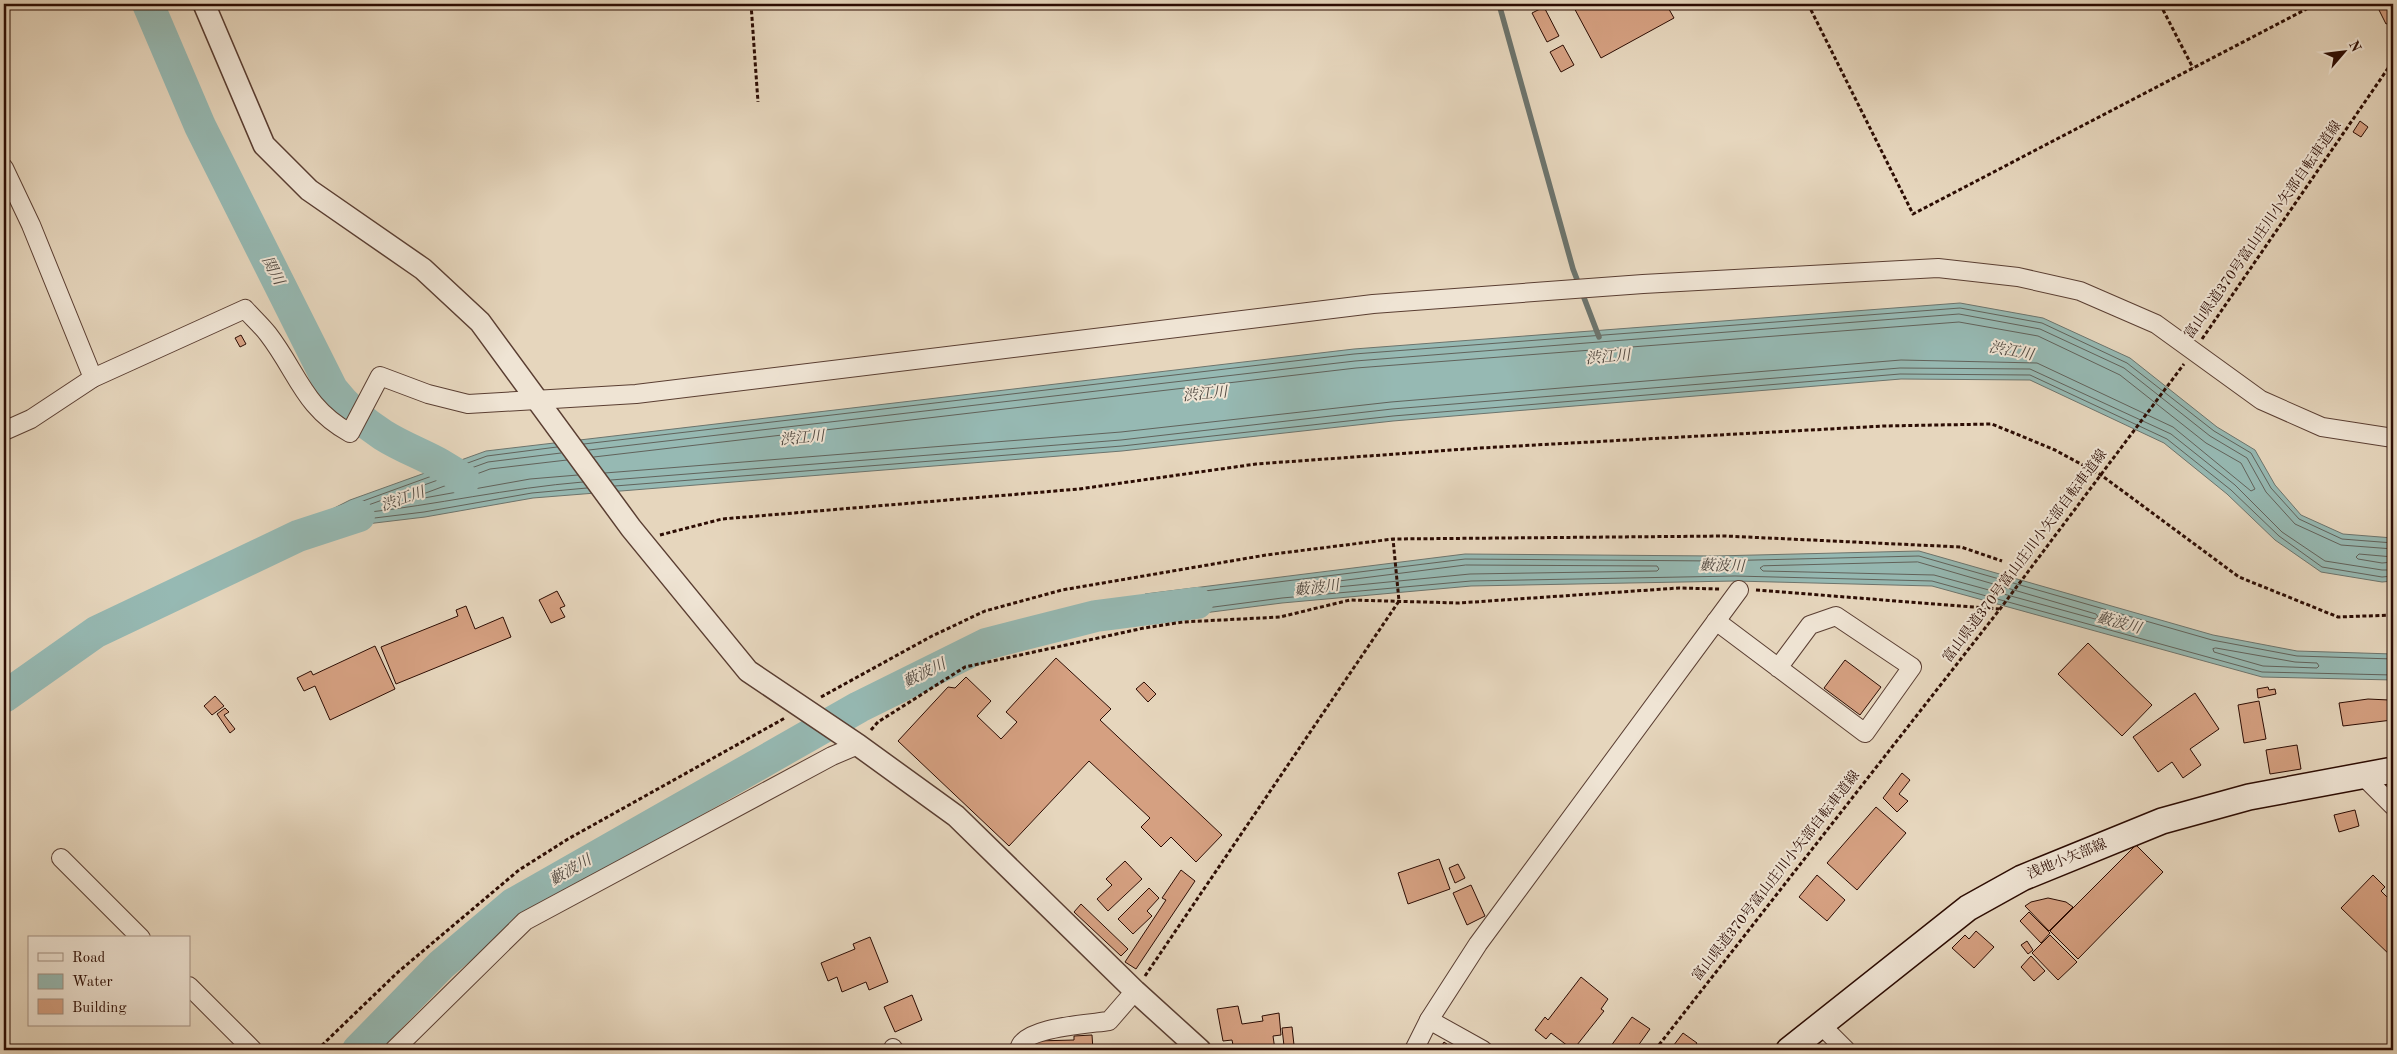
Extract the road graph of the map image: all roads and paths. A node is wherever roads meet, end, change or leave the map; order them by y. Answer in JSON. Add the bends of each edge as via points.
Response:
{"nodes":[{"id":1,"x":204,"y":4,"type":"edge"},
{"id":2,"x":751,"y":4,"type":"edge"},
{"id":3,"x":1808,"y":4,"type":"edge"},
{"id":4,"x":2160,"y":4,"type":"edge"},
{"id":5,"x":2316,"y":4,"type":"edge"},
{"id":6,"x":2393,"y":61,"type":"edge"},
{"id":7,"x":2193,"y":68,"type":"junction"},
{"id":8,"x":758,"y":102,"type":"dead end"},
{"id":9,"x":4,"y":168,"type":"edge"},
{"id":10,"x":2193,"y":352,"type":"junction"},
{"id":11,"x":93,"y":378,"type":"junction"},
{"id":12,"x":540,"y":405,"type":"junction"},
{"id":13,"x":4,"y":431,"type":"edge"},
{"id":14,"x":2393,"y":438,"type":"edge"},
{"id":15,"x":2101,"y":475,"type":"junction"},
{"id":16,"x":638,"y":535,"type":"junction"},
{"id":17,"x":2002,"y":561,"type":"dead end"},
{"id":18,"x":1739,"y":590,"type":"junction"},
{"id":19,"x":1399,"y":602,"type":"junction"},
{"id":20,"x":2000,"y":609,"type":"junction"},
{"id":21,"x":2393,"y":615,"type":"edge"},
{"id":22,"x":1716,"y":621,"type":"junction"},
{"id":23,"x":1778,"y":668,"type":"junction"},
{"id":24,"x":852,"y":741,"type":"junction"},
{"id":25,"x":2393,"y":770,"type":"edge"},
{"id":26,"x":2362,"y":775,"type":"junction"},
{"id":27,"x":2393,"y":806,"type":"edge"},
{"id":28,"x":61,"y":858,"type":"dead end"},
{"id":29,"x":139,"y":936,"type":"edge"},
{"id":30,"x":190,"y":987,"type":"edge"},
{"id":31,"x":1135,"y":991,"type":"junction"},
{"id":32,"x":1429,"y":1020,"type":"junction"},
{"id":33,"x":1821,"y":1025,"type":"junction"},
{"id":34,"x":253,"y":1050,"type":"edge"},
{"id":35,"x":394,"y":1050,"type":"edge"},
{"id":36,"x":1019,"y":1050,"type":"edge"},
{"id":37,"x":1200,"y":1050,"type":"edge"},
{"id":38,"x":1414,"y":1050,"type":"edge"},
{"id":39,"x":1483,"y":1050,"type":"edge"},
{"id":40,"x":1654,"y":1050,"type":"edge"},
{"id":41,"x":1789,"y":1050,"type":"edge"},
{"id":42,"x":1846,"y":1050,"type":"edge"}],
"edges":[{"from":1,"to":12,"type":"street","via":[[264,145],[310,190],[423,269],[480,322]]},
{"from":2,"to":8,"type":"path"},
{"from":3,"to":7,"type":"path","via":[[1913,214]]},
{"from":4,"to":7,"type":"path"},
{"from":5,"to":7,"type":"path"},
{"from":6,"to":10,"type":"path","name":"富山県道370号富山庄川小矢部自転車道線"},
{"from":9,"to":11,"type":"street","via":[[31,225]]},
{"from":10,"to":12,"type":"street","via":[[2156,324],[2080,291],[2018,277],[1938,268],[1642,284],[1374,304]]},
{"from":10,"to":14,"type":"street","via":[[2261,400],[2322,427]]},
{"from":10,"to":15,"type":"path","name":"富山県道370号富山庄川小矢部自転車道線"},
{"from":11,"to":12,"type":"street","via":[[245,308],[268,335],[310,402],[331,423],[350,433],[380,376],[428,394],[468,404]]},
{"from":11,"to":13,"type":"street","via":[[31,419]]},
{"from":12,"to":16,"type":"street"},
{"from":15,"to":16,"type":"path","via":[[2055,450],[1992,424],[1884,426],[1256,464],[1079,489],[722,519],[665,533]]},
{"from":15,"to":20,"type":"path","name":"富山県道370号富山庄川小矢部自転車道線"},
{"from":15,"to":21,"type":"path","via":[[2239,577],[2338,617]]},
{"from":16,"to":24,"type":"street","via":[[748,672]]},
{"from":17,"to":19,"type":"path","via":[[1961,547],[1725,536],[1393,539]]},
{"from":18,"to":19,"type":"path","via":[[1679,588],[1459,603]]},
{"from":18,"to":20,"type":"path"},
{"from":18,"to":22,"type":"street"},
{"from":19,"to":24,"type":"path","via":[[1350,600],[1280,617],[1184,622],[1144,628],[965,668]]},
{"from":19,"to":31,"type":"path"},
{"from":20,"to":40,"type":"path","name":"富山県道370号富山庄川小矢部自転車道線"},
{"from":22,"to":23,"type":"street"},
{"from":22,"to":32,"type":"street","via":[[1478,944]]},
{"from":23,"to":23,"type":"street","via":[[1865,733],[1912,668],[1836,616],[1810,625]]},
{"from":24,"to":31,"type":"street","via":[[956,816]]},
{"from":24,"to":35,"type":"street","via":[[832,756],[525,921]]},
{"from":25,"to":26,"type":"main road","name":"浅地小矢部線"},
{"from":26,"to":27,"type":"street"},
{"from":26,"to":33,"type":"main road","name":"浅地小矢部線","via":[[2249,797],[2162,821],[2022,878],[1968,908]]},
{"from":28,"to":29,"type":"street"},
{"from":30,"to":34,"type":"street"},
{"from":31,"to":36,"type":"street","via":[[1109,1021],[1030,1035]]},
{"from":31,"to":37,"type":"street"},
{"from":32,"to":38,"type":"street"},
{"from":32,"to":39,"type":"street"},
{"from":33,"to":41,"type":"main road","name":"浅地小矢部線"},
{"from":33,"to":42,"type":"street"}]}
